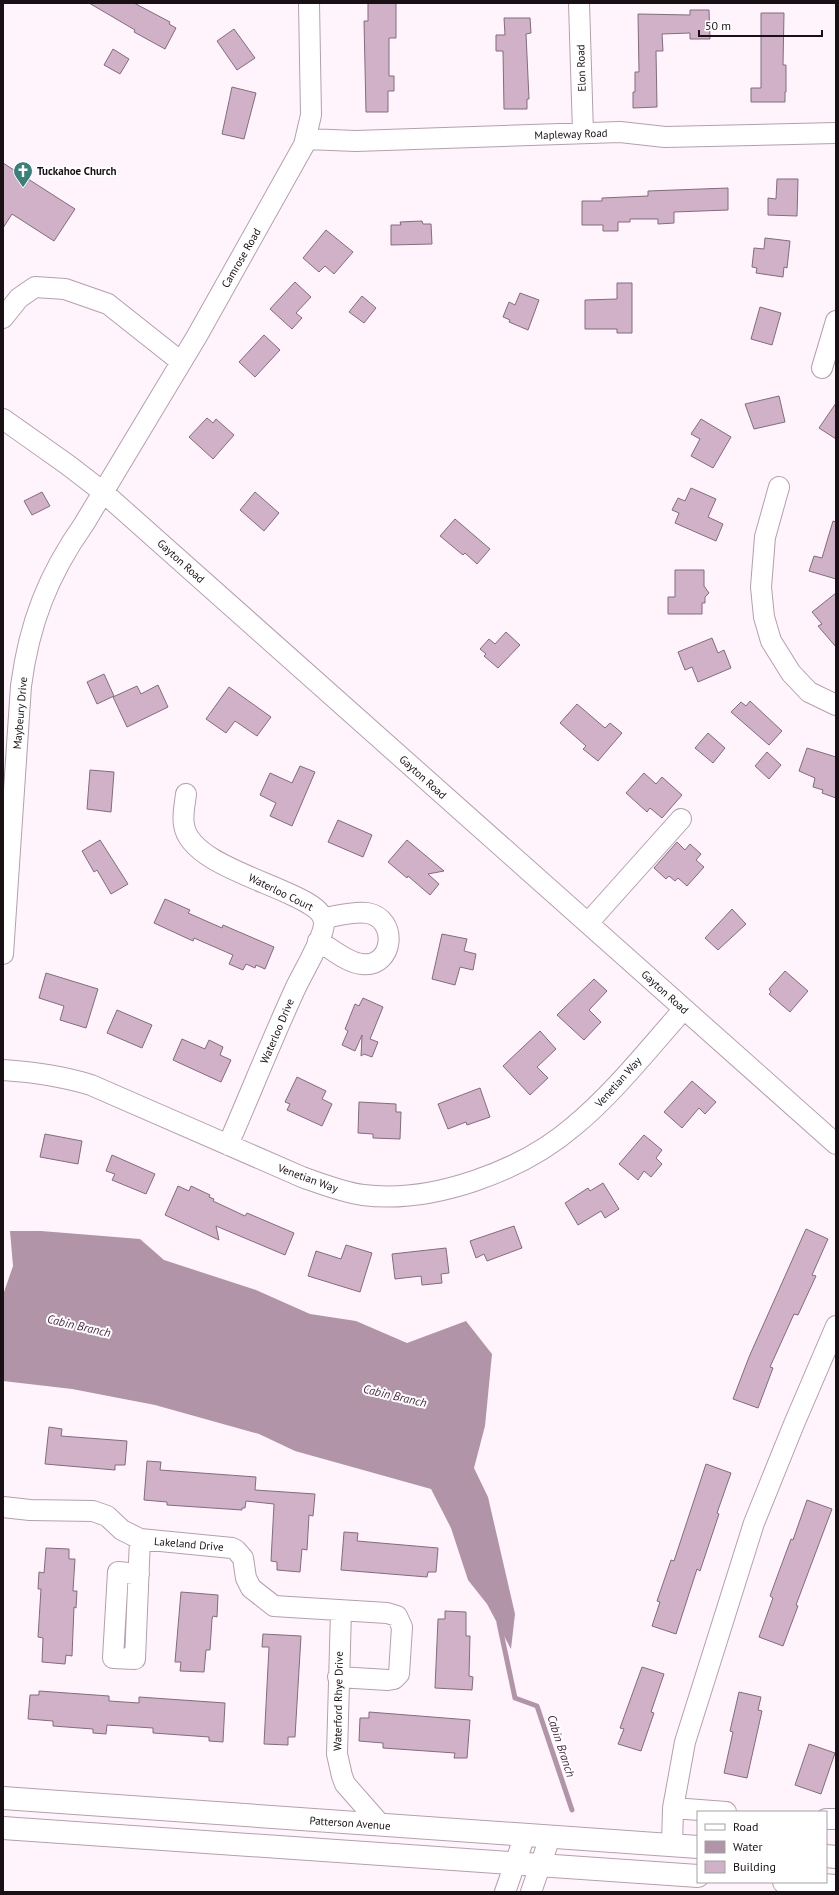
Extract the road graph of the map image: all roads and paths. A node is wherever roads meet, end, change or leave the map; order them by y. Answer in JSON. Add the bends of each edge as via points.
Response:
{"nodes":[{"id":1,"x":309,"y":3,"type":"edge"},
{"id":2,"x":579,"y":3,"type":"edge"},
{"id":3,"x":836,"y":133,"type":"edge"},
{"id":4,"x":583,"y":134,"type":"junction"},
{"id":5,"x":306,"y":139,"type":"junction"},
{"id":6,"x":3,"y":318,"type":"edge"},
{"id":7,"x":836,"y":321,"type":"edge"},
{"id":8,"x":180,"y":361,"type":"junction"},
{"id":9,"x":822,"y":368,"type":"dead end"},
{"id":10,"x":3,"y":419,"type":"edge"},
{"id":11,"x":779,"y":487,"type":"dead end"},
{"id":12,"x":103,"y":492,"type":"junction"},
{"id":13,"x":836,"y":705,"type":"edge"},
{"id":14,"x":186,"y":794,"type":"dead end"},
{"id":15,"x":681,"y":819,"type":"dead end"},
{"id":16,"x":324,"y":918,"type":"junction"},
{"id":17,"x":588,"y":924,"type":"junction"},
{"id":18,"x":318,"y":941,"type":"junction"},
{"id":19,"x":3,"y":954,"type":"edge"},
{"id":20,"x":684,"y":1009,"type":"junction"},
{"id":21,"x":3,"y":1070,"type":"edge"},
{"id":22,"x":836,"y":1144,"type":"edge"},
{"id":23,"x":228,"y":1145,"type":"junction"},
{"id":24,"x":836,"y":1326,"type":"edge"},
{"id":25,"x":3,"y":1507,"type":"edge"},
{"id":26,"x":140,"y":1539,"type":"junction"},
{"id":27,"x":138,"y":1574,"type":"dead end"},
{"id":28,"x":341,"y":1611,"type":"junction"},
{"id":29,"x":338,"y":1677,"type":"junction"},
{"id":30,"x":3,"y":1798,"type":"edge"},
{"id":31,"x":673,"y":1808,"type":"junction"},
{"id":32,"x":713,"y":1811,"type":"edge"},
{"id":33,"x":381,"y":1825,"type":"junction"},
{"id":34,"x":3,"y":1828,"type":"edge"},
{"id":35,"x":525,"y":1835,"type":"junction"},
{"id":36,"x":550,"y":1837,"type":"junction"},
{"id":37,"x":672,"y":1846,"type":"junction"},
{"id":38,"x":697,"y":1847,"type":"edge"},
{"id":39,"x":516,"y":1864,"type":"junction"},
{"id":40,"x":540,"y":1865,"type":"junction"},
{"id":41,"x":697,"y":1876,"type":"edge"},
{"id":42,"x":788,"y":1883,"type":"edge"},
{"id":43,"x":836,"y":1886,"type":"edge"},
{"id":44,"x":811,"y":1888,"type":"edge"},
{"id":45,"x":506,"y":1892,"type":"edge"},
{"id":46,"x":531,"y":1892,"type":"edge"}],
"edges":[{"from":1,"to":5,"type":"street","name":"Camrose Road","via":[[311,115]]},
{"from":2,"to":4,"type":"street","name":"Elon Road"},
{"from":3,"to":4,"type":"street","name":"Mapleway Road","via":[[665,137],[620,132]]},
{"from":4,"to":5,"type":"street","name":"Mapleway Road","via":[[356,141]]},
{"from":5,"to":8,"type":"street","name":"Camrose Road"},
{"from":6,"to":8,"type":"street","via":[[19,298],[35,287],[65,289],[108,304]]},
{"from":7,"to":9,"type":"street"},
{"from":8,"to":12,"type":"street","name":"Camrose Road"},
{"from":10,"to":12,"type":"street","name":"Gayton Road"},
{"from":11,"to":13,"type":"street","via":[[765,538],[761,587],[764,617],[771,641],[791,673],[808,692]]},
{"from":12,"to":17,"type":"street","name":"Gayton Road"},
{"from":12,"to":19,"type":"street","name":"Maybeury Drive","via":[[48,584],[25,656]]},
{"from":14,"to":16,"type":"street","name":"Waterloo Court","via":[[184,825],[200,850],[229,868],[305,901],[317,909]]},
{"from":15,"to":17,"type":"street"},
{"from":16,"to":18,"type":"street","name":"Waterloo Drive","via":[[324,928]]},
{"from":16,"to":18,"type":"street","name":"Waterloo Court","via":[[366,913],[377,916],[389,931],[390,943],[380,958],[374,962],[361,964]]},
{"from":17,"to":20,"type":"street","name":"Gayton Road"},
{"from":18,"to":23,"type":"street","name":"Waterloo Drive"},
{"from":20,"to":22,"type":"street","name":"Gayton Road"},
{"from":20,"to":23,"type":"street","name":"Venetian Way","via":[[593,1110],[574,1127],[526,1158],[461,1185],[431,1193],[363,1195],[302,1177]]},
{"from":21,"to":23,"type":"street","name":"Venetian Way","via":[[67,1077],[85,1083]]},
{"from":24,"to":31,"type":"street","via":[[754,1523],[685,1742]]},
{"from":25,"to":26,"type":"street","name":"Lakeland Drive","via":[[93,1511],[108,1516],[122,1530]]},
{"from":26,"to":27,"type":"street"},
{"from":26,"to":28,"type":"street","name":"Lakeland Drive","via":[[232,1548],[243,1558],[246,1578],[251,1588],[267,1602],[274,1606]]},
{"from":28,"to":29,"type":"street","name":"Waterford Rhye Drive"},
{"from":28,"to":29,"type":"street","name":"Lakeland Drive","via":[[387,1612],[397,1616],[402,1627],[399,1674],[394,1679]]},
{"from":29,"to":33,"type":"street","name":"Waterford Rhye Drive","via":[[337,1754],[342,1776],[345,1784]]},
{"from":30,"to":33,"type":"main road","name":"Patterson Avenue"},
{"from":31,"to":32,"type":"street"},
{"from":31,"to":37,"type":"street"},
{"from":33,"to":35,"type":"main road","name":"Patterson Avenue"},
{"from":34,"to":39,"type":"main road"},
{"from":35,"to":36,"type":"main road","name":"Patterson Avenue"},
{"from":35,"to":39,"type":"street"},
{"from":36,"to":37,"type":"main road","name":"Patterson Avenue"},
{"from":36,"to":40,"type":"street"},
{"from":37,"to":38,"type":"main road","name":"Patterson Avenue"},
{"from":39,"to":40,"type":"main road"},
{"from":39,"to":45,"type":"street"},
{"from":40,"to":41,"type":"main road"},
{"from":40,"to":46,"type":"street"},
{"from":42,"to":44,"type":"main road"},
{"from":43,"to":44,"type":"main road"}]}
